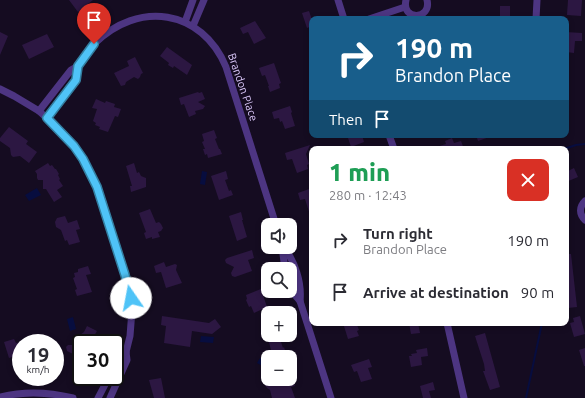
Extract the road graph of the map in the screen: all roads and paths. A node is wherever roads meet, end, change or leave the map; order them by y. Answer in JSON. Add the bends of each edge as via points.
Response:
{"nodes":[{"id":1,"x":193,"y":0,"type":"edge"},
{"id":2,"x":204,"y":0,"type":"edge"},
{"id":3,"x":338,"y":0,"type":"edge"},
{"id":4,"x":427,"y":0,"type":"edge"},
{"id":5,"x":537,"y":0,"type":"edge"},
{"id":6,"x":405,"y":4,"type":"edge"},
{"id":7,"x":343,"y":16,"type":"edge"},
{"id":8,"x":376,"y":16,"type":"edge"},
{"id":9,"x":536,"y":16,"type":"edge"},
{"id":10,"x":185,"y":22,"type":"junction"},
{"id":11,"x":193,"y":26,"type":"junction"},
{"id":12,"x":78,"y":66,"type":"junction"},
{"id":13,"x":0,"y":89,"type":"edge"},
{"id":14,"x":39,"y":111,"type":"junction"},
{"id":15,"x":47,"y":118,"type":"junction"},
{"id":16,"x":585,"y":201,"type":"edge"},
{"id":17,"x":274,"y":218,"type":"edge"},
{"id":18,"x":585,"y":220,"type":"edge"},
{"id":19,"x":289,"y":254,"type":"edge"},
{"id":20,"x":297,"y":298,"type":"edge"},
{"id":21,"x":300,"y":301,"type":"junction"},
{"id":22,"x":448,"y":326,"type":"edge"},
{"id":23,"x":126,"y":352,"type":"joint"},
{"id":24,"x":104,"y":386,"type":"edge"},
{"id":25,"x":0,"y":397,"type":"edge"},
{"id":26,"x":73,"y":398,"type":"edge"},
{"id":27,"x":98,"y":398,"type":"edge"},
{"id":28,"x":110,"y":398,"type":"edge"},
{"id":29,"x":331,"y":398,"type":"edge"},
{"id":30,"x":464,"y":398,"type":"edge"}],
"edges":[{"from":1,"to":10,"type":"street"},
{"from":2,"to":11,"type":"street"},
{"from":3,"to":7,"type":"street"},
{"from":4,"to":6,"type":"street","via":[[426,10],[417,16],[410,14]]},
{"from":5,"to":9,"type":"street"},
{"from":6,"to":8,"type":"street"},
{"from":10,"to":11,"type":"street","name":"Brandon Place"},
{"from":10,"to":12,"type":"street","name":"Brandon Place","via":[[160,16],[129,22],[100,38]]},
{"from":11,"to":17,"type":"street","name":"Brandon Place","via":[[214,45],[226,67]]},
{"from":12,"to":14,"type":"street","name":"Brandon Place","via":[[71,70]]},
{"from":12,"to":15,"type":"street","name":"Brandon Place","via":[[76,80]]},
{"from":13,"to":14,"type":"street"},
{"from":14,"to":15,"type":"street"},
{"from":15,"to":23,"type":"street","via":[[64,134],[83,159],[103,202],[131,298],[132,322]]},
{"from":16,"to":18,"type":"street","via":[[580,210]]},
{"from":19,"to":21,"type":"street","via":[[301,291]]},
{"from":20,"to":21,"type":"street"},
{"from":21,"to":29,"type":"street"},
{"from":22,"to":30,"type":"street"},
{"from":23,"to":28,"type":"street","via":[[127,360]]},
{"from":24,"to":27,"type":"street"},
{"from":25,"to":26,"type":"street","via":[[35,393]]}]}
